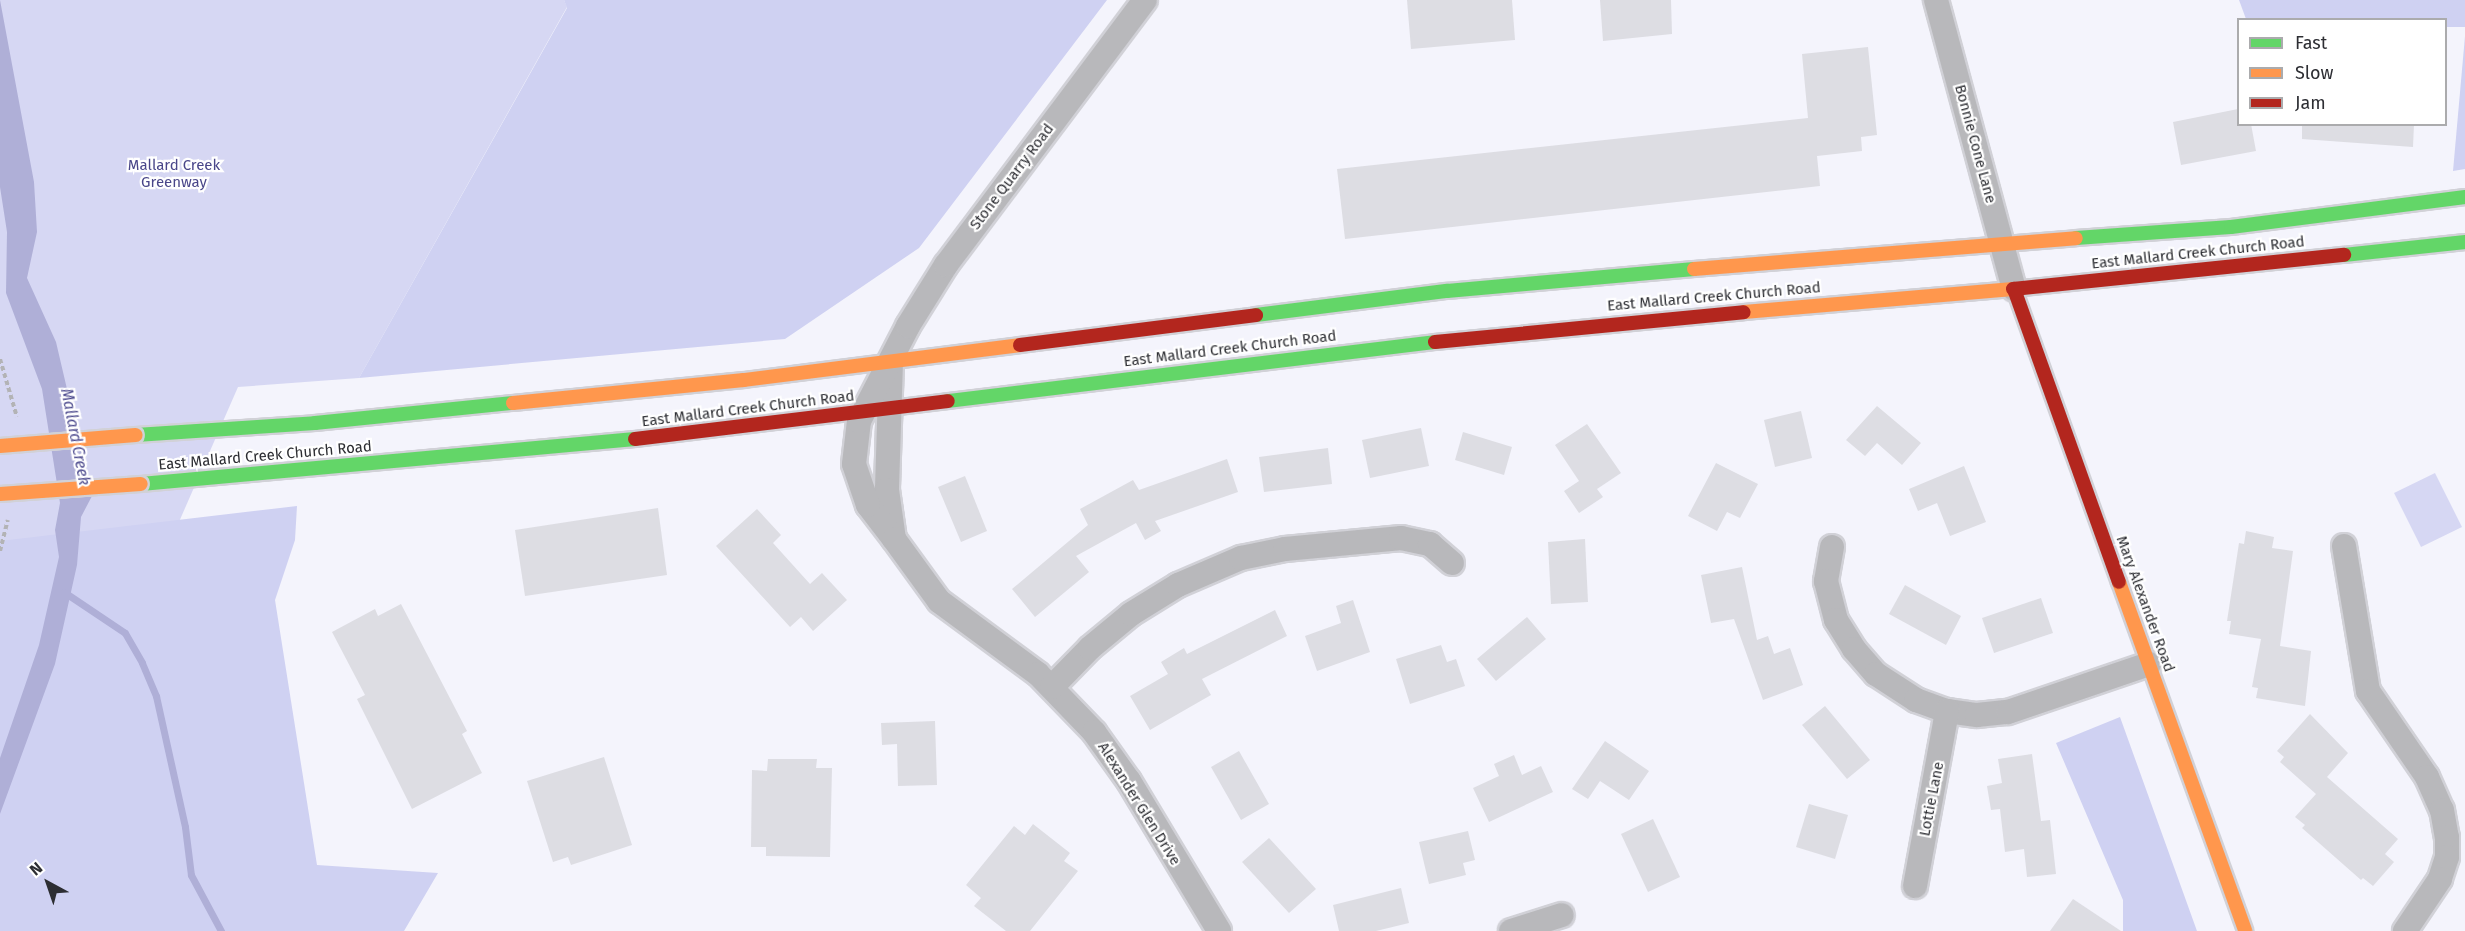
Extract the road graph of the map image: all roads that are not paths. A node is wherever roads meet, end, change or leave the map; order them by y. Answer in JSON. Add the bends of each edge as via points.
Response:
{"nodes":[{"id":1,"x":1145,"y":0,"type":"edge"},
{"id":2,"x":1936,"y":0,"type":"edge"},
{"id":3,"x":2465,"y":197,"type":"edge"},
{"id":4,"x":2465,"y":242,"type":"edge"},
{"id":5,"x":2003,"y":245,"type":"junction"},
{"id":6,"x":2014,"y":288,"type":"junction"},
{"id":7,"x":891,"y":361,"type":"junction"},
{"id":8,"x":891,"y":409,"type":"junction"},
{"id":9,"x":864,"y":412,"type":"junction"},
{"id":10,"x":0,"y":446,"type":"edge"},
{"id":11,"x":0,"y":494,"type":"edge"},
{"id":12,"x":894,"y":539,"type":"junction"},
{"id":13,"x":2344,"y":546,"type":"dead end"},
{"id":14,"x":1832,"y":547,"type":"dead end"},
{"id":15,"x":1452,"y":564,"type":"dead end"},
{"id":16,"x":2149,"y":664,"type":"junction"},
{"id":17,"x":1052,"y":687,"type":"junction"},
{"id":18,"x":1947,"y":711,"type":"junction"},
{"id":19,"x":1915,"y":886,"type":"dead end"},
{"id":20,"x":1562,"y":915,"type":"dead end"},
{"id":21,"x":1219,"y":931,"type":"edge"},
{"id":22,"x":1511,"y":931,"type":"edge"},
{"id":23,"x":2245,"y":931,"type":"edge"},
{"id":24,"x":2405,"y":931,"type":"edge"}],
"edges":[{"from":1,"to":7,"type":"street","name":"Stone Quarry Road","via":[[945,266]]},
{"from":2,"to":5,"type":"street","name":"Bonnie Cone Lane"},
{"from":3,"to":5,"type":"main road","name":"East Mallard Creek Church Road","via":[[2231,227]]},
{"from":4,"to":6,"type":"main road","name":"East Mallard Creek Church Road"},
{"from":5,"to":6,"type":"street","name":"Bonnie Cone Lane"},
{"from":5,"to":7,"type":"main road","name":"East Mallard Creek Church Road","via":[[1886,251],[1447,291]]},
{"from":6,"to":8,"type":"main road","name":"East Mallard Creek Church Road","via":[[1517,332]]},
{"from":6,"to":16,"type":"main road","name":"Mary Alexander Road"},
{"from":7,"to":8,"type":"street","name":"Alexander Glen Drive"},
{"from":7,"to":9,"type":"street","name":"Alexander Glen Drive"},
{"from":7,"to":10,"type":"main road","name":"East Mallard Creek Church Road","bridge":true,"via":[[527,403]]},
{"from":8,"to":9,"type":"main road","name":"East Mallard Creek Church Road"},
{"from":8,"to":12,"type":"street","name":"Alexander Glen Drive","via":[[887,490]]},
{"from":9,"to":11,"type":"main road","name":"East Mallard Creek Church Road","bridge":true,"via":[[591,444]]},
{"from":9,"to":12,"type":"street","name":"Alexander Glen Drive","via":[[855,436],[854,464],[867,505]]},
{"from":12,"to":17,"type":"street","name":"Alexander Glen Drive","via":[[939,601],[975,624]]},
{"from":13,"to":24,"type":"street","via":[[2368,691],[2427,777],[2442,810],[2447,837],[2447,857],[2440,879]]},
{"from":14,"to":18,"type":"street","via":[[1826,581],[1836,620],[1854,649],[1876,674],[1902,692]]},
{"from":15,"to":17,"type":"street","via":[[1430,544],[1401,538],[1285,549],[1241,558],[1178,585],[1131,614],[1089,648]]},
{"from":16,"to":18,"type":"street","via":[[2008,712],[1977,715]]},
{"from":16,"to":23,"type":"main road","name":"Mary Alexander Road"},
{"from":17,"to":21,"type":"street","name":"Alexander Glen Drive","via":[[1094,732],[1129,781]]},
{"from":18,"to":19,"type":"street","name":"Lottie Lane"},
{"from":20,"to":22,"type":"street"}]}
